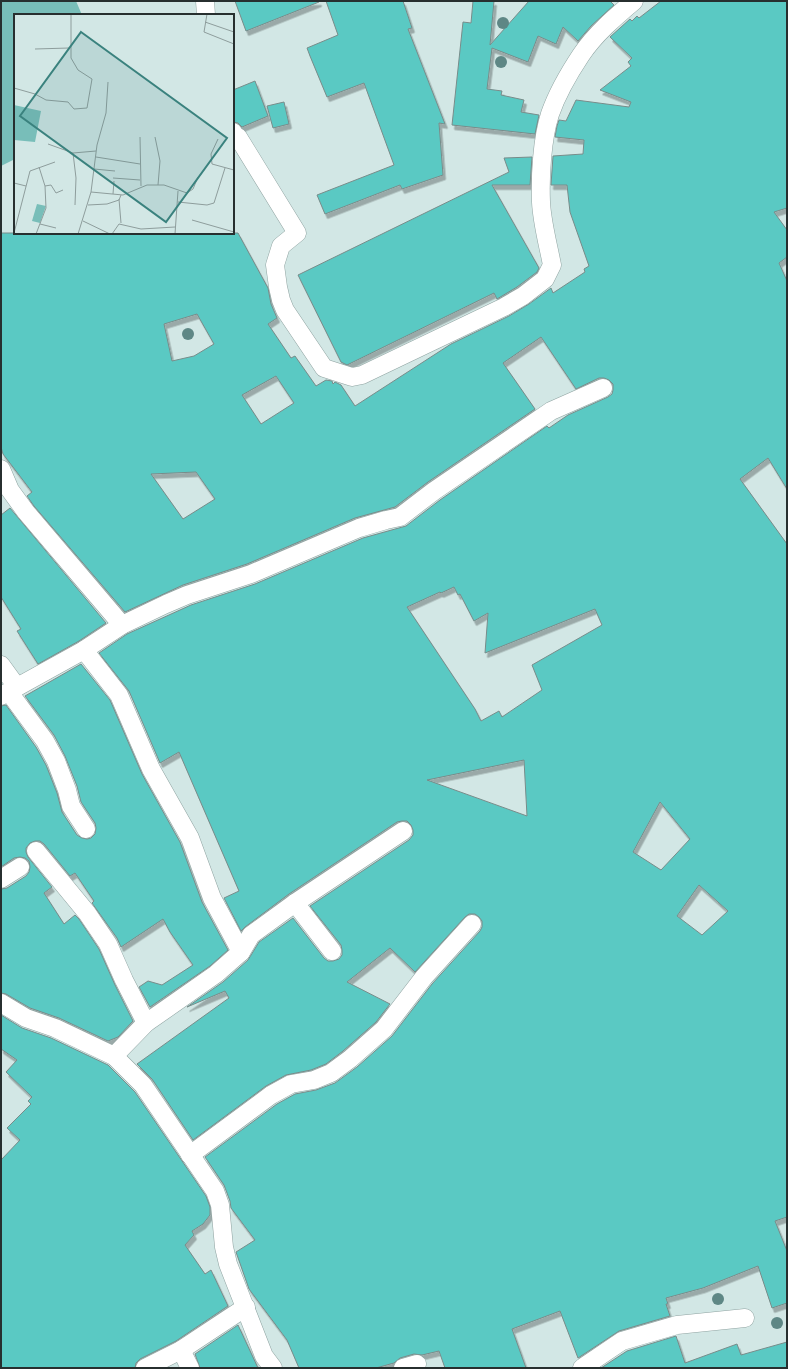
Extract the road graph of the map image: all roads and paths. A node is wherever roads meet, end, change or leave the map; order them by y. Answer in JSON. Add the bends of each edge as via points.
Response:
{"nodes":[{"id":1,"x":205,"y":1,"type":"edge"},
{"id":2,"x":634,"y":1,"type":"edge"},
{"id":3,"x":206,"y":14,"type":"edge"},
{"id":4,"x":234,"y":134,"type":"edge"},
{"id":5,"x":603,"y":388,"type":"dead end"},
{"id":6,"x":1,"y":469,"type":"edge"},
{"id":7,"x":6,"y":494,"type":"edge"},
{"id":8,"x":122,"y":625,"type":"junction"},
{"id":9,"x":84,"y":650,"type":"junction"},
{"id":10,"x":1,"y":665,"type":"edge"},
{"id":11,"x":9,"y":692,"type":"edge"},
{"id":12,"x":86,"y":829,"type":"dead end"},
{"id":13,"x":403,"y":832,"type":"dead end"},
{"id":14,"x":36,"y":851,"type":"dead end"},
{"id":15,"x":20,"y":867,"type":"dead end"},
{"id":16,"x":1,"y":879,"type":"edge"},
{"id":17,"x":295,"y":904,"type":"junction"},
{"id":18,"x":472,"y":924,"type":"dead end"},
{"id":19,"x":241,"y":952,"type":"junction"},
{"id":20,"x":332,"y":952,"type":"dead end"},
{"id":21,"x":1,"y":1003,"type":"edge"},
{"id":22,"x":146,"y":1023,"type":"junction"},
{"id":23,"x":114,"y":1056,"type":"junction"},
{"id":24,"x":190,"y":1155,"type":"junction"},
{"id":25,"x":246,"y":1307,"type":"junction"},
{"id":26,"x":745,"y":1318,"type":"dead end"},
{"id":27,"x":181,"y":1350,"type":"junction"},
{"id":28,"x":145,"y":1368,"type":"edge"},
{"id":29,"x":190,"y":1368,"type":"edge"},
{"id":30,"x":273,"y":1368,"type":"edge"},
{"id":31,"x":582,"y":1368,"type":"edge"}],
"edges":[{"from":1,"to":3,"type":"street"},
{"from":2,"to":4,"type":"street","via":[[606,25],[581,54],[564,82],[550,115],[543,150],[541,203],[552,265],[545,279],[504,307],[362,375],[352,377],[324,368],[285,310],[280,300],[275,265],[281,246],[297,233]]},
{"from":5,"to":8,"type":"street","via":[[552,411],[400,517],[345,533],[251,574],[187,595]]},
{"from":6,"to":7,"type":"street"},
{"from":7,"to":8,"type":"street","via":[[26,512]]},
{"from":8,"to":9,"type":"street"},
{"from":9,"to":11,"type":"street"},
{"from":9,"to":19,"type":"street","via":[[120,695],[151,768],[190,838],[212,898]]},
{"from":10,"to":11,"type":"street"},
{"from":11,"to":12,"type":"street","via":[[56,760],[71,806]]},
{"from":13,"to":17,"type":"street"},
{"from":14,"to":22,"type":"street","via":[[87,913],[108,944]]},
{"from":15,"to":16,"type":"street"},
{"from":17,"to":19,"type":"street","via":[[251,935]]},
{"from":17,"to":20,"type":"street"},
{"from":18,"to":24,"type":"street","via":[[424,977],[384,1029],[350,1059],[331,1073],[314,1080],[291,1084],[271,1095]]},
{"from":19,"to":22,"type":"street","via":[[216,974]]},
{"from":21,"to":23,"type":"street","via":[[26,1018],[55,1028]]},
{"from":22,"to":23,"type":"street"},
{"from":23,"to":24,"type":"street","via":[[143,1085]]},
{"from":24,"to":25,"type":"street","via":[[215,1191],[220,1205],[228,1264]]},
{"from":25,"to":27,"type":"street"},
{"from":25,"to":30,"type":"street","via":[[264,1356]]},
{"from":26,"to":31,"type":"street","via":[[677,1325],[622,1341]]},
{"from":27,"to":28,"type":"street"},
{"from":27,"to":29,"type":"street"}]}
